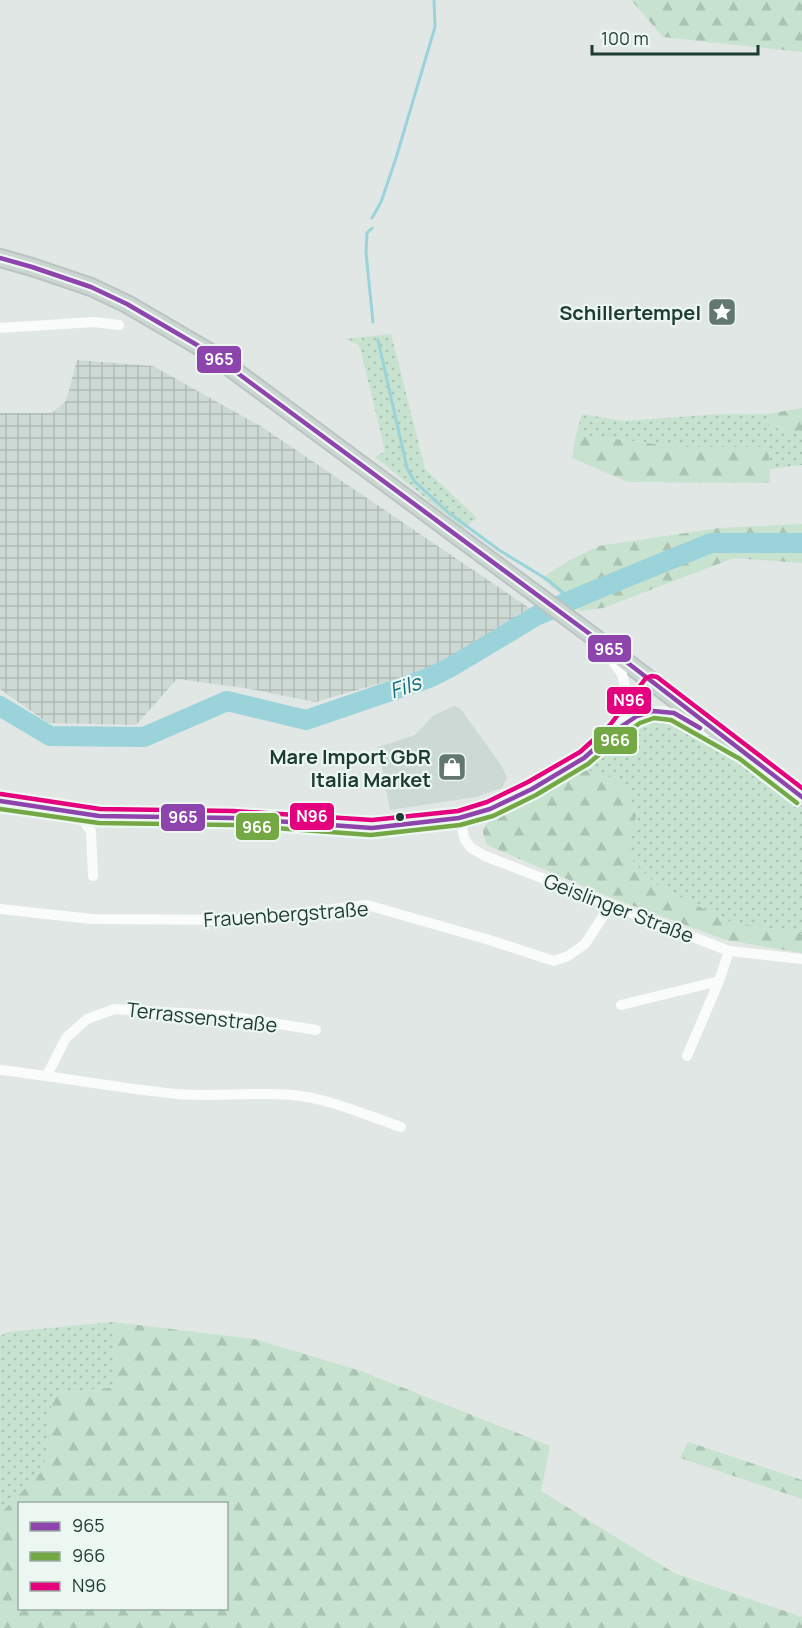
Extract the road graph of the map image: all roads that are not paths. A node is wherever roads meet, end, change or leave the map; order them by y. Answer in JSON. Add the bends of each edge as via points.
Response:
{"nodes":[{"id":1,"x":0,"y":258,"type":"edge"},
{"id":2,"x":118,"y":325,"type":"dead end"},
{"id":3,"x":0,"y":328,"type":"edge"},
{"id":4,"x":598,"y":640,"type":"junction"},
{"id":5,"x":652,"y":682,"type":"junction"},
{"id":6,"x":625,"y":718,"type":"junction"},
{"id":7,"x":616,"y":730,"type":"junction"},
{"id":8,"x":744,"y":753,"type":"junction"},
{"id":9,"x":802,"y":797,"type":"edge"},
{"id":10,"x":0,"y":801,"type":"edge"},
{"id":11,"x":78,"y":813,"type":"junction"},
{"id":12,"x":459,"y":818,"type":"junction"},
{"id":13,"x":93,"y":876,"type":"dead end"},
{"id":14,"x":611,"y":904,"type":"junction"},
{"id":15,"x":0,"y":909,"type":"edge"},
{"id":16,"x":729,"y":951,"type":"junction"},
{"id":17,"x":802,"y":959,"type":"edge"},
{"id":18,"x":719,"y":981,"type":"junction"},
{"id":19,"x":621,"y":1005,"type":"dead end"},
{"id":20,"x":316,"y":1030,"type":"dead end"},
{"id":21,"x":687,"y":1056,"type":"dead end"},
{"id":22,"x":0,"y":1070,"type":"edge"},
{"id":23,"x":47,"y":1075,"type":"junction"},
{"id":24,"x":401,"y":1127,"type":"dead end"}],
"edges":[{"from":1,"to":4,"type":"main road","via":[[91,287],[209,352]]},
{"from":2,"to":3,"type":"street","via":[[94,322]]},
{"from":4,"to":5,"type":"main road"},
{"from":4,"to":6,"type":"street","via":[[622,674]]},
{"from":5,"to":6,"type":"street"},
{"from":5,"to":8,"type":"main road"},
{"from":6,"to":7,"type":"street"},
{"from":7,"to":8,"type":"street","via":[[653,711],[674,713]]},
{"from":7,"to":12,"type":"street","via":[[584,758],[532,789],[490,809]]},
{"from":8,"to":9,"type":"main road"},
{"from":10,"to":11,"type":"street"},
{"from":11,"to":12,"type":"street","via":[[372,828]]},
{"from":11,"to":13,"type":"street","via":[[91,831]]},
{"from":12,"to":14,"type":"street","name":"Geislinger Straße","via":[[465,840],[485,856]]},
{"from":14,"to":15,"type":"street","name":"Frauenbergstraße","via":[[585,944],[554,961],[367,905],[238,920],[92,919]]},
{"from":14,"to":16,"type":"street","name":"Geislinger Straße"},
{"from":16,"to":17,"type":"street","name":"Geislinger Straße"},
{"from":16,"to":18,"type":"street"},
{"from":18,"to":19,"type":"street"},
{"from":18,"to":21,"type":"street"},
{"from":20,"to":23,"type":"street","name":"Terrassenstraße","via":[[229,1016],[115,1009],[87,1019],[66,1038]]},
{"from":22,"to":23,"type":"street"},
{"from":23,"to":24,"type":"street","via":[[180,1094],[291,1095],[323,1100]]}]}
